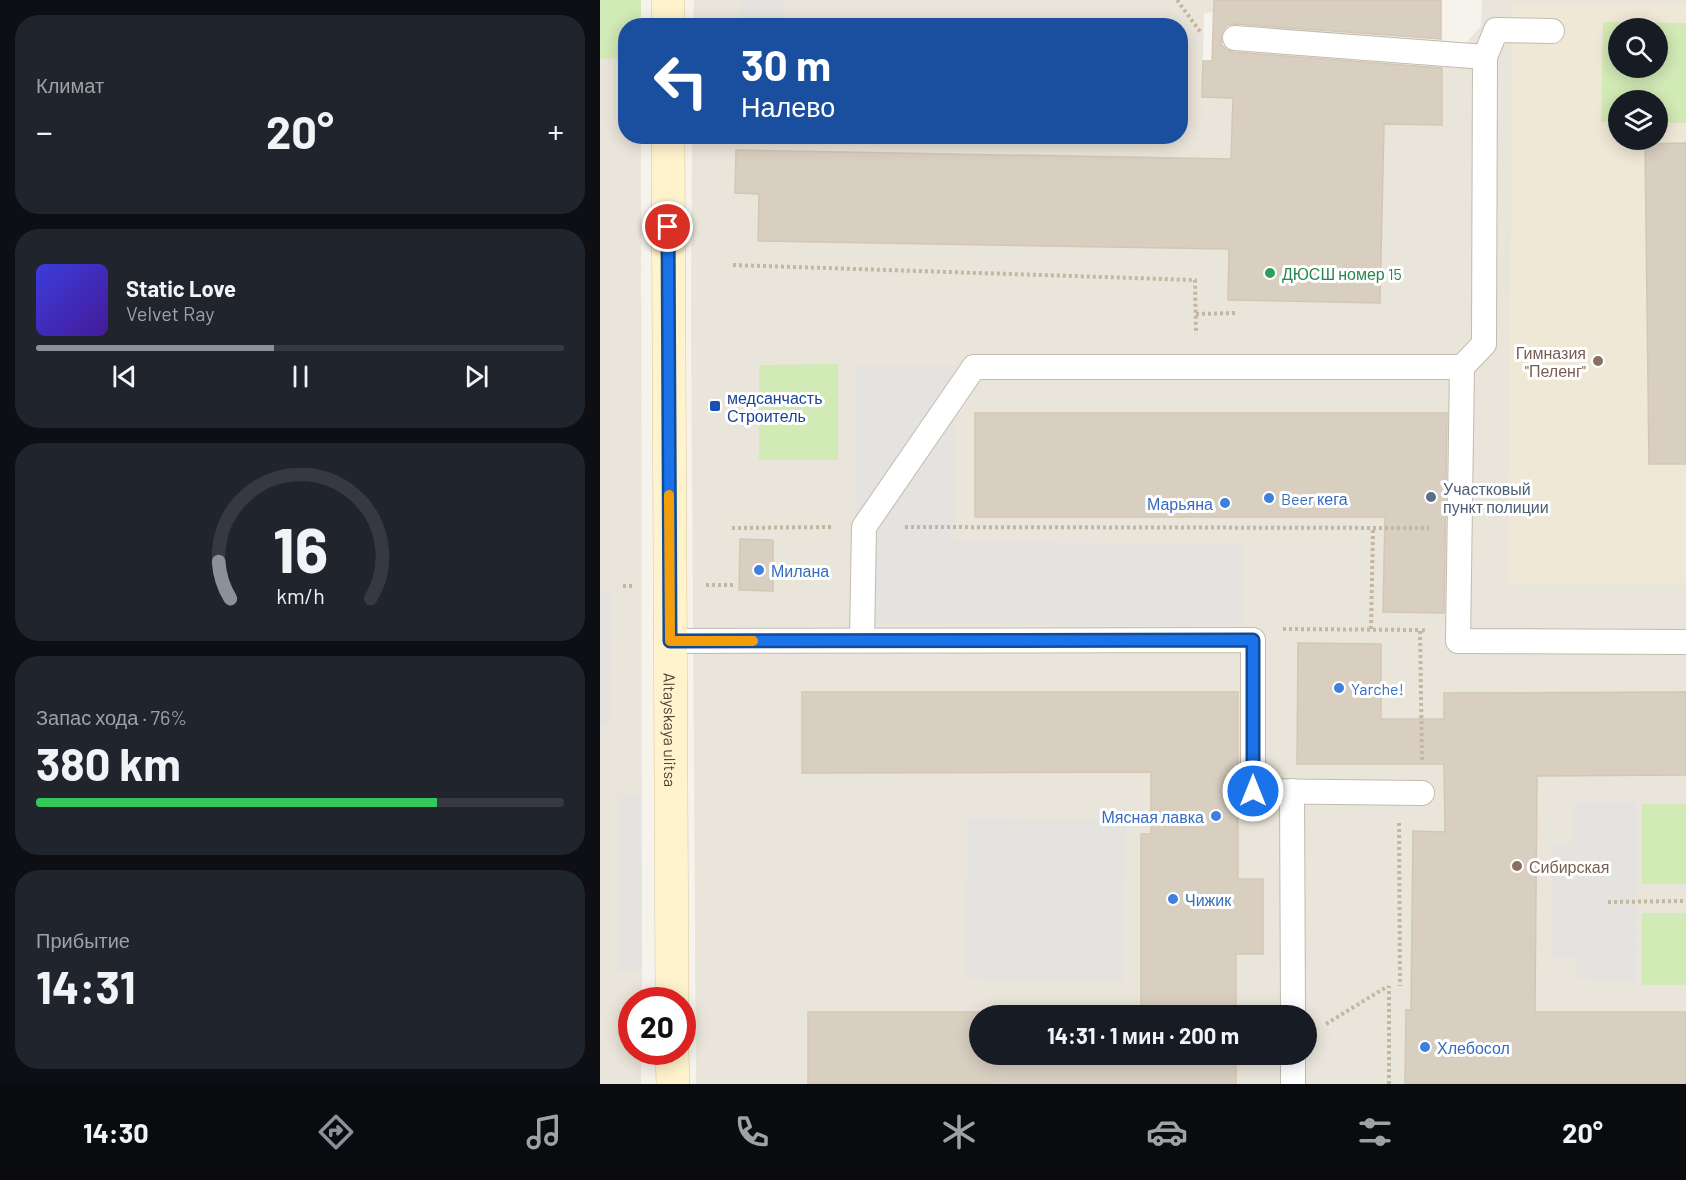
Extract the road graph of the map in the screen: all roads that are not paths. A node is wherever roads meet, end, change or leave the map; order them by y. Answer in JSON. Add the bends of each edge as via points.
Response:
{"nodes":[{"id":1,"x":668,"y":0,"type":"edge"},
{"id":2,"x":668,"y":18,"type":"edge"},
{"id":3,"x":1552,"y":31,"type":"dead end"},
{"id":4,"x":1235,"y":38,"type":"dead end"},
{"id":5,"x":1485,"y":57,"type":"junction"},
{"id":6,"x":668,"y":144,"type":"edge"},
{"id":7,"x":1462,"y":367,"type":"junction"},
{"id":8,"x":862,"y":640,"type":"junction"},
{"id":9,"x":670,"y":641,"type":"junction"},
{"id":10,"x":1686,"y":642,"type":"edge"},
{"id":11,"x":1292,"y":791,"type":"junction"},
{"id":12,"x":1411,"y":793,"type":"road end"},
{"id":13,"x":672,"y":987,"type":"edge"},
{"id":14,"x":1293,"y":1005,"type":"edge"},
{"id":15,"x":672,"y":1065,"type":"edge"},
{"id":16,"x":1293,"y":1065,"type":"edge"},
{"id":17,"x":672,"y":1084,"type":"edge"},
{"id":18,"x":1293,"y":1084,"type":"edge"}],
"edges":[{"from":1,"to":2,"type":"main road"},
{"from":3,"to":5,"type":"lane","via":[[1496,30]]},
{"from":4,"to":5,"type":"lane"},
{"from":5,"to":7,"type":"lane","via":[[1484,344]]},
{"from":6,"to":9,"type":"main road","name":"Altayskaya ulitsa"},
{"from":7,"to":8,"type":"lane","via":[[974,367],[864,527]]},
{"from":7,"to":10,"type":"lane","via":[[1458,641]]},
{"from":8,"to":9,"type":"lane"},
{"from":8,"to":11,"type":"lane","via":[[1253,640],[1253,791]]},
{"from":9,"to":13,"type":"main road","name":"Altayskaya ulitsa"},
{"from":11,"to":12,"type":"lane"},
{"from":11,"to":14,"type":"lane"},
{"from":15,"to":17,"type":"main road"},
{"from":16,"to":18,"type":"lane"}]}
